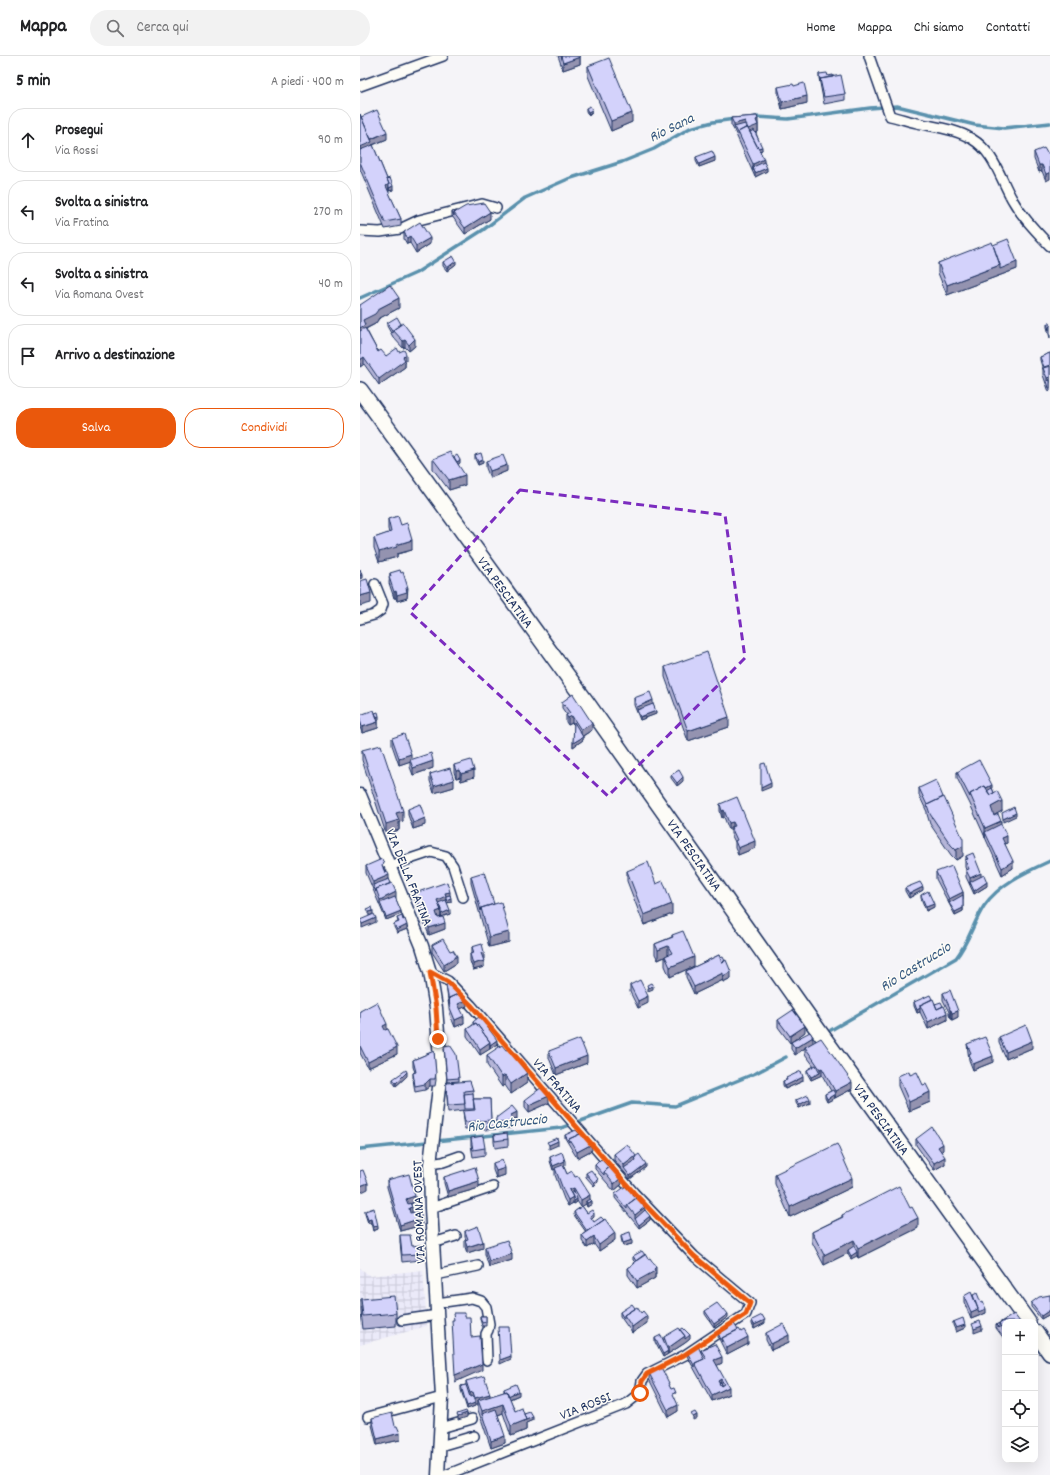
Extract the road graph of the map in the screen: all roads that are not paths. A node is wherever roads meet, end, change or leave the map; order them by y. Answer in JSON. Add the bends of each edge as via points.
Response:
{"nodes":[{"id":1,"x":443,"y":56,"type":"edge"},
{"id":2,"x":869,"y":56,"type":"edge"},
{"id":3,"x":360,"y":86,"type":"edge"},
{"id":4,"x":496,"y":208,"type":"dead end"},
{"id":5,"x":360,"y":231,"type":"edge"},
{"id":6,"x":1050,"y":246,"type":"edge"},
{"id":7,"x":360,"y":390,"type":"edge"},
{"id":8,"x":376,"y":584,"type":"dead end"},
{"id":9,"x":360,"y":620,"type":"edge"},
{"id":10,"x":360,"y":795,"type":"edge"},
{"id":11,"x":389,"y":866,"type":"junction"},
{"id":12,"x":463,"y":897,"type":"dead end"},
{"id":13,"x":430,"y":972,"type":"junction"},
{"id":14,"x":460,"y":1156,"type":"dead end"},
{"id":15,"x":430,"y":1164,"type":"junction"},
{"id":16,"x":493,"y":1188,"type":"dead end"},
{"id":17,"x":431,"y":1208,"type":"junction"},
{"id":18,"x":456,"y":1236,"type":"dead end"},
{"id":19,"x":433,"y":1243,"type":"junction"},
{"id":20,"x":478,"y":1266,"type":"dead end"},
{"id":21,"x":436,"y":1275,"type":"junction"},
{"id":22,"x":437,"y":1303,"type":"junction"},
{"id":23,"x":750,"y":1303,"type":"joint"},
{"id":24,"x":438,"y":1315,"type":"junction"},
{"id":25,"x":1026,"y":1319,"type":"edge"},
{"id":26,"x":402,"y":1320,"type":"dead end"},
{"id":27,"x":1038,"y":1336,"type":"edge"},
{"id":28,"x":1050,"y":1353,"type":"edge"},
{"id":29,"x":487,"y":1360,"type":"dead end"},
{"id":30,"x":442,"y":1397,"type":"junction"},
{"id":31,"x":368,"y":1417,"type":"dead end"},
{"id":32,"x":472,"y":1419,"type":"dead end"},
{"id":33,"x":441,"y":1428,"type":"junction"},
{"id":34,"x":474,"y":1436,"type":"dead end"},
{"id":35,"x":440,"y":1446,"type":"junction"},
{"id":36,"x":438,"y":1475,"type":"edge"},
{"id":37,"x":446,"y":1475,"type":"edge"}],
"edges":[{"from":1,"to":3,"type":"street"},
{"from":2,"to":6,"type":"street","via":[[890,116],[942,127],[971,138],[983,147],[1027,222]]},
{"from":4,"to":5,"type":"street","via":[[482,204],[420,220],[400,229]]},
{"from":7,"to":25,"type":"main road","name":"VIA PESCIATINA","via":[[592,709]]},
{"from":8,"to":9,"type":"street","via":[[383,604],[381,610]]},
{"from":10,"to":11,"type":"street","name":"VIA DELLA FRATINA"},
{"from":11,"to":12,"type":"street","via":[[431,852],[446,856],[453,866]]},
{"from":11,"to":13,"type":"street","name":"VIA DELLA FRATINA"},
{"from":13,"to":15,"type":"street","name":"VIA ROMANA OVEST","via":[[441,1070]]},
{"from":13,"to":23,"type":"street","name":"VIA FRATINA","via":[[448,982],[471,1005],[634,1193],[694,1256]]},
{"from":14,"to":15,"type":"street"},
{"from":15,"to":17,"type":"street","name":"VIA ROMANA OVEST"},
{"from":16,"to":17,"type":"street"},
{"from":17,"to":19,"type":"street","name":"VIA ROMANA OVEST"},
{"from":18,"to":19,"type":"street"},
{"from":19,"to":21,"type":"street","name":"VIA ROMANA OVEST"},
{"from":20,"to":21,"type":"street"},
{"from":21,"to":22,"type":"street","name":"VIA ROMANA OVEST"},
{"from":22,"to":24,"type":"street","name":"VIA ROMANA OVEST"},
{"from":22,"to":29,"type":"street","via":[[472,1298],[481,1301],[488,1314]]},
{"from":23,"to":37,"type":"street","name":"VIA ROSSI","via":[[746,1314],[684,1355],[647,1374],[642,1381],[640,1393],[626,1404]]},
{"from":24,"to":26,"type":"street"},
{"from":24,"to":30,"type":"street","name":"VIA ROMANA OVEST"},
{"from":27,"to":28,"type":"main road"},
{"from":30,"to":31,"type":"street"},
{"from":30,"to":33,"type":"street","name":"VIA ROMANA OVEST"},
{"from":32,"to":33,"type":"street"},
{"from":33,"to":35,"type":"street","name":"VIA ROMANA OVEST"},
{"from":34,"to":35,"type":"street"},
{"from":35,"to":36,"type":"street","name":"VIA ROMANA OVEST"}]}
